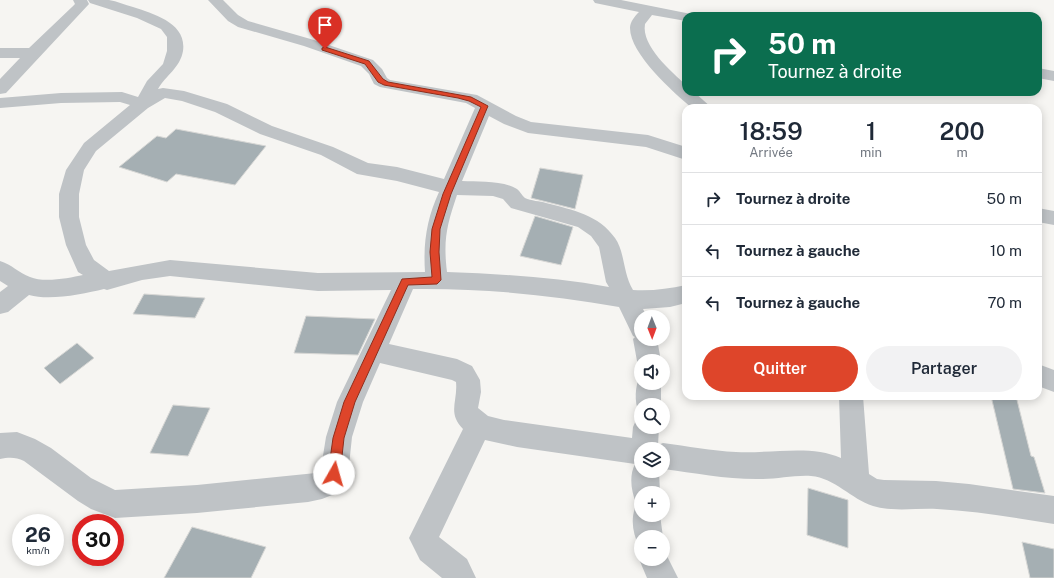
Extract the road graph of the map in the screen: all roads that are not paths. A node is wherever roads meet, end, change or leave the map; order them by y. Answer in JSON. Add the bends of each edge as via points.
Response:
{"nodes":[{"id":1,"x":80,"y":0,"type":"edge"},
{"id":2,"x":95,"y":0,"type":"edge"},
{"id":3,"x":215,"y":0,"type":"edge"},
{"id":4,"x":600,"y":0,"type":"edge"},
{"id":5,"x":649,"y":10,"type":"junction"},
{"id":6,"x":682,"y":16,"type":"edge"},
{"id":7,"x":0,"y":53,"type":"edge"},
{"id":8,"x":34,"y":53,"type":"junction"},
{"id":9,"x":1042,"y":74,"type":"edge"},
{"id":10,"x":1054,"y":76,"type":"edge"},
{"id":11,"x":0,"y":89,"type":"edge"},
{"id":12,"x":682,"y":90,"type":"edge"},
{"id":13,"x":689,"y":96,"type":"edge"},
{"id":14,"x":0,"y":103,"type":"edge"},
{"id":15,"x":142,"y":104,"type":"junction"},
{"id":16,"x":698,"y":104,"type":"edge"},
{"id":17,"x":485,"y":106,"type":"junction"},
{"id":18,"x":682,"y":153,"type":"edge"},
{"id":19,"x":451,"y":188,"type":"junction"},
{"id":20,"x":1042,"y":216,"type":"edge"},
{"id":21,"x":1054,"y":218,"type":"edge"},
{"id":22,"x":0,"y":269,"type":"edge"},
{"id":23,"x":437,"y":280,"type":"junction"},
{"id":24,"x":108,"y":281,"type":"junction"},
{"id":25,"x":406,"y":281,"type":"junction"},
{"id":26,"x":25,"y":285,"type":"junction"},
{"id":27,"x":682,"y":295,"type":"edge"},
{"id":28,"x":627,"y":299,"type":"junction"},
{"id":29,"x":0,"y":305,"type":"edge"},
{"id":30,"x":634,"y":314,"type":"edge"},
{"id":31,"x":374,"y":351,"type":"junction"},
{"id":32,"x":1042,"y":376,"type":"edge"},
{"id":33,"x":1054,"y":381,"type":"edge"},
{"id":34,"x":851,"y":400,"type":"edge"},
{"id":35,"x":480,"y":425,"type":"junction"},
{"id":36,"x":0,"y":446,"type":"edge"},
{"id":37,"x":634,"y":451,"type":"edge"},
{"id":38,"x":670,"y":457,"type":"edge"},
{"id":39,"x":856,"y":482,"type":"junction"},
{"id":40,"x":1054,"y":510,"type":"edge"},
{"id":41,"x":461,"y":578,"type":"edge"}],
"edges":[{"from":1,"to":8,"type":"street","via":[[82,4],[77,10]]},
{"from":2,"to":15,"type":"street","via":[[142,15],[166,26],[175,37],[175,51],[170,65],[153,84]]},
{"from":3,"to":17,"type":"street","via":[[243,24],[367,63],[376,72],[380,81],[386,84],[458,96]]},
{"from":4,"to":5,"type":"street"},
{"from":5,"to":6,"type":"street"},
{"from":5,"to":12,"type":"street","via":[[639,20],[637,28],[640,39],[645,51]]},
{"from":7,"to":8,"type":"street"},
{"from":8,"to":11,"type":"street"},
{"from":9,"to":10,"type":"street"},
{"from":13,"to":16,"type":"street"},
{"from":14,"to":15,"type":"street","via":[[122,97]]},
{"from":15,"to":19,"type":"street","via":[[163,93],[184,96],[220,108],[273,133],[327,151],[364,169],[397,174]]},
{"from":15,"to":24,"type":"street","via":[[90,147],[75,170],[69,194],[69,217],[76,245],[86,266]]},
{"from":17,"to":18,"type":"street","via":[[528,127],[648,141]]},
{"from":17,"to":19,"type":"street"},
{"from":19,"to":23,"type":"street","via":[[436,229],[434,252]]},
{"from":19,"to":28,"type":"street","via":[[494,189],[510,194],[518,203],[585,222],[598,231],[609,245],[617,282]]},
{"from":20,"to":21,"type":"street"},
{"from":22,"to":26,"type":"street"},
{"from":23,"to":25,"type":"street"},
{"from":23,"to":28,"type":"street","via":[[549,287]]},
{"from":24,"to":25,"type":"street","via":[[170,268],[318,282]]},
{"from":24,"to":26,"type":"street","via":[[38,288]]},
{"from":25,"to":31,"type":"street"},
{"from":26,"to":29,"type":"street"},
{"from":27,"to":28,"type":"street","via":[[664,299]]},
{"from":28,"to":30,"type":"street"},
{"from":31,"to":35,"type":"street","via":[[457,370],[465,375],[468,380],[467,417]]},
{"from":31,"to":36,"type":"street","via":[[350,402],[339,438],[334,474],[322,485],[197,499],[116,504],[104,501],[33,452],[12,444]]},
{"from":32,"to":33,"type":"street"},
{"from":34,"to":39,"type":"street"},
{"from":35,"to":37,"type":"street","via":[[515,434]]},
{"from":35,"to":41,"type":"street","via":[[423,538],[430,550],[456,570]]},
{"from":38,"to":39,"type":"street","via":[[734,465],[811,463],[828,466]]},
{"from":39,"to":40,"type":"street","via":[[873,492],[884,494],[969,498]]}]}
